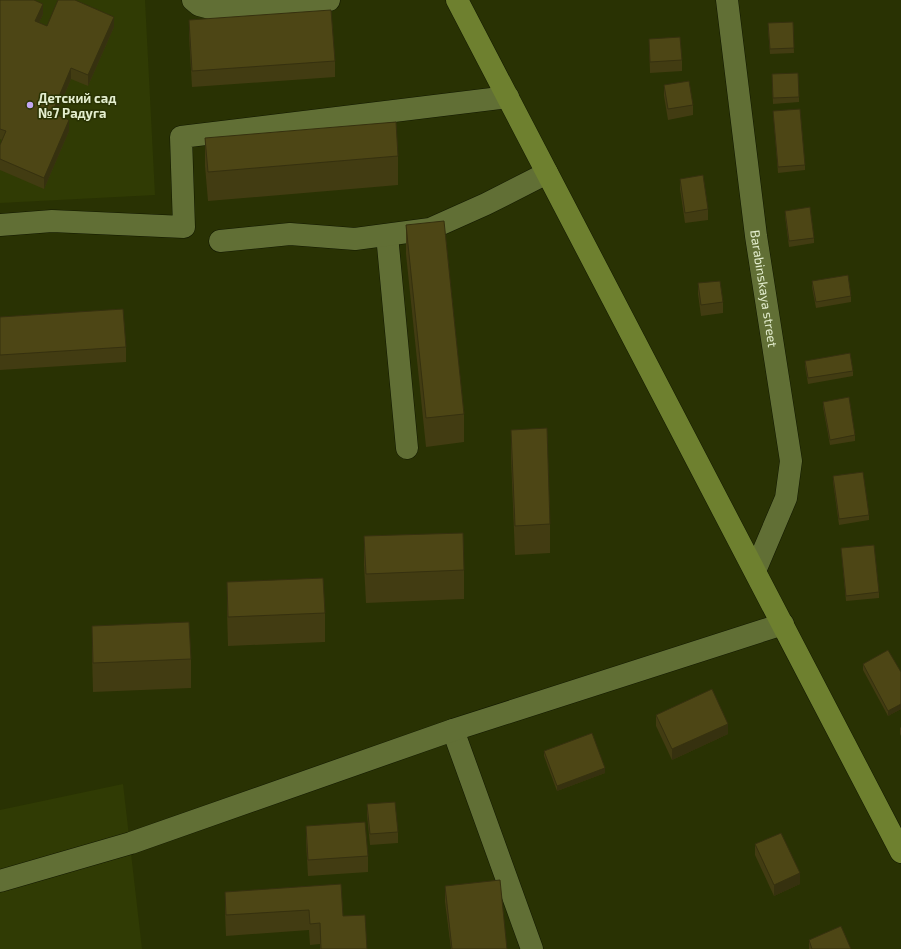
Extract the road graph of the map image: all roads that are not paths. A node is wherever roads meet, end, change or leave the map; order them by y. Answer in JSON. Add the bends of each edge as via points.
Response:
{"nodes":[{"id":1,"x":193,"y":0,"type":"edge"},
{"id":2,"x":330,"y":0,"type":"edge"},
{"id":3,"x":457,"y":0,"type":"edge"},
{"id":4,"x":727,"y":0,"type":"edge"},
{"id":5,"x":508,"y":97,"type":"junction"},
{"id":6,"x":547,"y":173,"type":"junction"},
{"id":7,"x":0,"y":224,"type":"edge"},
{"id":8,"x":387,"y":235,"type":"junction"},
{"id":9,"x":220,"y":241,"type":"dead end"},
{"id":10,"x":407,"y":448,"type":"dead end"},
{"id":11,"x":755,"y":571,"type":"junction"},
{"id":12,"x":783,"y":624,"type":"junction"},
{"id":13,"x":453,"y":730,"type":"junction"},
{"id":14,"x":901,"y":852,"type":"edge"},
{"id":15,"x":0,"y":881,"type":"edge"},
{"id":16,"x":532,"y":949,"type":"edge"}],
"edges":[{"from":1,"to":2,"type":"street","via":[[199,5],[218,10],[314,5]]},
{"from":3,"to":5,"type":"main road"},
{"from":4,"to":11,"type":"street","name":"Barabinskaya street","via":[[756,236],[790,461],[786,498]]},
{"from":5,"to":6,"type":"main road"},
{"from":5,"to":7,"type":"street","via":[[181,137],[184,227],[52,221]]},
{"from":6,"to":8,"type":"street","via":[[430,229]]},
{"from":6,"to":11,"type":"main road"},
{"from":8,"to":9,"type":"street","via":[[355,239],[290,234]]},
{"from":8,"to":10,"type":"street"},
{"from":11,"to":12,"type":"main road"},
{"from":12,"to":13,"type":"street"},
{"from":12,"to":14,"type":"main road"},
{"from":13,"to":15,"type":"street","via":[[131,843]]},
{"from":13,"to":16,"type":"street"}]}
